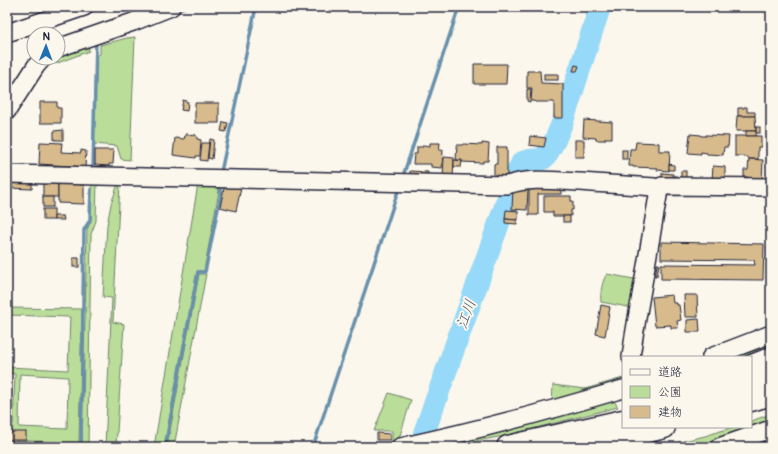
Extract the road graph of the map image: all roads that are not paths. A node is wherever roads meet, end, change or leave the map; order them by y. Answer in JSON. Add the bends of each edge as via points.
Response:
{"nodes":[{"id":1,"x":84,"y":7,"type":"edge"},
{"id":2,"x":171,"y":7,"type":"edge"},
{"id":3,"x":7,"y":33,"type":"edge"},
{"id":4,"x":66,"y":45,"type":"edge"},
{"id":5,"x":36,"y":66,"type":"edge"},
{"id":6,"x":7,"y":111,"type":"edge"},
{"id":7,"x":7,"y":174,"type":"edge"},
{"id":8,"x":771,"y":187,"type":"edge"},
{"id":9,"x":659,"y":190,"type":"junction"},
{"id":10,"x":771,"y":334,"type":"edge"},
{"id":11,"x":631,"y":356,"type":"edge"},
{"id":12,"x":714,"y":356,"type":"edge"},
{"id":13,"x":771,"y":358,"type":"edge"},
{"id":14,"x":752,"y":366,"type":"edge"},
{"id":15,"x":771,"y":377,"type":"edge"},
{"id":16,"x":752,"y":383,"type":"edge"},
{"id":17,"x":622,"y":389,"type":"edge"},
{"id":18,"x":771,"y":394,"type":"edge"},
{"id":19,"x":752,"y":400,"type":"edge"},
{"id":20,"x":771,"y":402,"type":"edge"},
{"id":21,"x":752,"y":406,"type":"edge"},
{"id":22,"x":619,"y":421,"type":"edge"},
{"id":23,"x":660,"y":428,"type":"edge"},
{"id":24,"x":771,"y":429,"type":"edge"},
{"id":25,"x":410,"y":446,"type":"edge"},
{"id":26,"x":508,"y":447,"type":"edge"},
{"id":27,"x":583,"y":447,"type":"edge"},
{"id":28,"x":719,"y":447,"type":"edge"}],
"edges":[{"from":1,"to":3,"type":"street"},
{"from":2,"to":4,"type":"street"},
{"from":5,"to":6,"type":"street"},
{"from":7,"to":9,"type":"street","via":[[507,184],[545,180],[654,187]]},
{"from":8,"to":9,"type":"street","via":[[662,186]]},
{"from":9,"to":11,"type":"street"},
{"from":10,"to":12,"type":"street"},
{"from":13,"to":14,"type":"main road"},
{"from":15,"to":16,"type":"highway"},
{"from":17,"to":25,"type":"street","via":[[557,409]]},
{"from":18,"to":19,"type":"highway"},
{"from":20,"to":21,"type":"main road"},
{"from":22,"to":26,"type":"highway"},
{"from":23,"to":27,"type":"highway"},
{"from":24,"to":28,"type":"street"}]}
